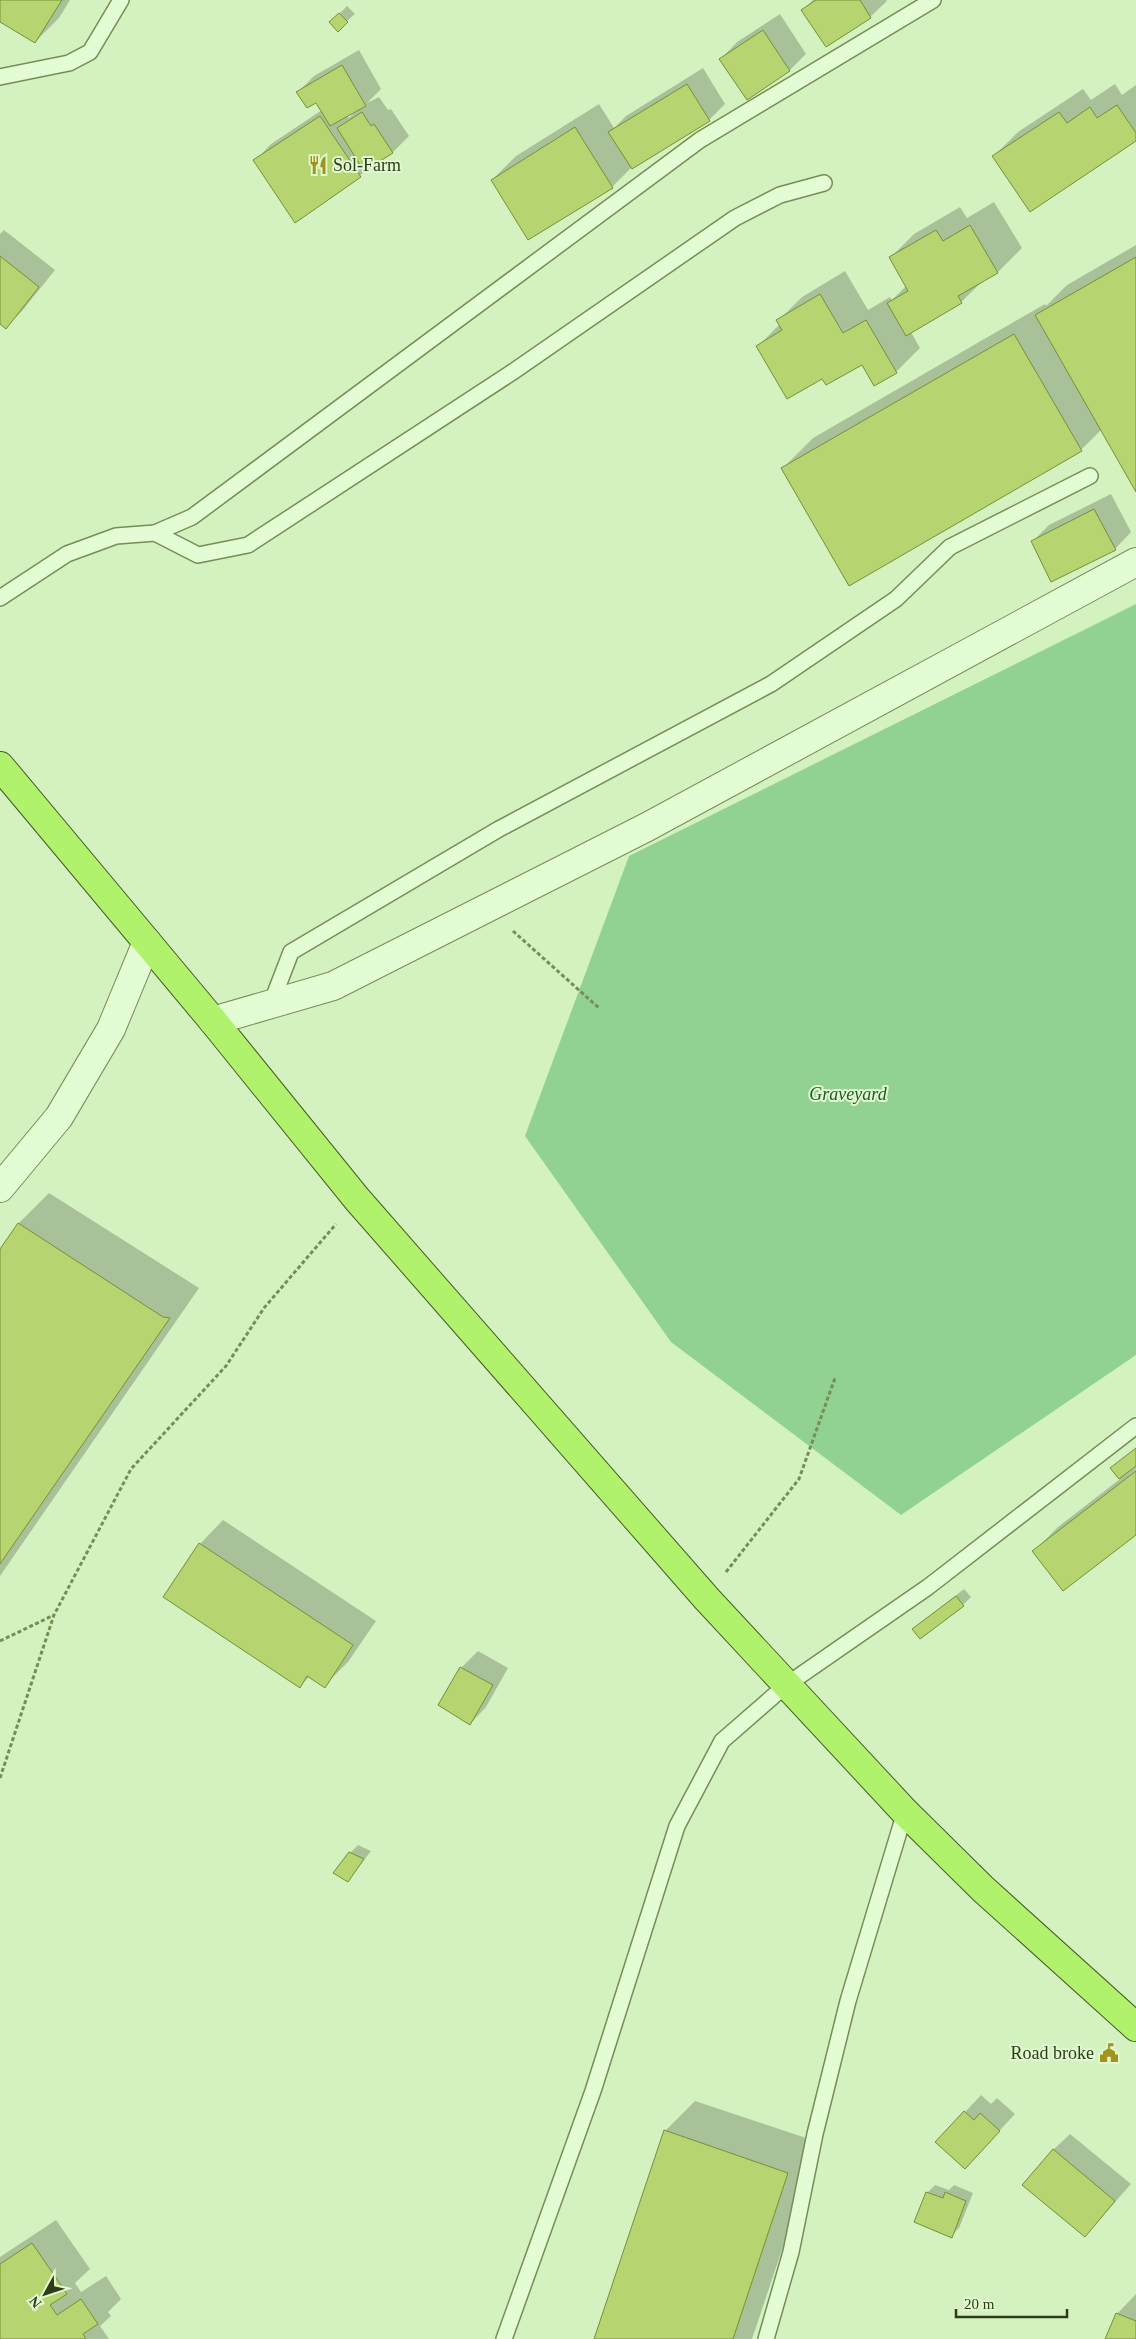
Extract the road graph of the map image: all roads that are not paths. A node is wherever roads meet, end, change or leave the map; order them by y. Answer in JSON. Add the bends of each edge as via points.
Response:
{"nodes":[{"id":1,"x":122,"y":0,"type":"edge"},
{"id":2,"x":933,"y":0,"type":"edge"},
{"id":3,"x":0,"y":77,"type":"edge"},
{"id":4,"x":824,"y":183,"type":"dead end"},
{"id":5,"x":1090,"y":476,"type":"dead end"},
{"id":6,"x":155,"y":533,"type":"junction"},
{"id":7,"x":1136,"y":562,"type":"edge"},
{"id":8,"x":0,"y":598,"type":"edge"},
{"id":9,"x":0,"y":766,"type":"edge"},
{"id":10,"x":147,"y":942,"type":"junction"},
{"id":11,"x":271,"y":1004,"type":"junction"},
{"id":12,"x":213,"y":1021,"type":"junction"},
{"id":13,"x":0,"y":1188,"type":"edge"},
{"id":14,"x":1136,"y":1426,"type":"edge"},
{"id":15,"x":785,"y":1686,"type":"junction"},
{"id":16,"x":905,"y":1812,"type":"junction"},
{"id":17,"x":1136,"y":2027,"type":"edge"},
{"id":18,"x":504,"y":2339,"type":"edge"},
{"id":19,"x":766,"y":2339,"type":"edge"}],
"edges":[{"from":1,"to":3,"type":"lane","via":[[90,52],[69,63]]},
{"from":2,"to":6,"type":"lane","via":[[700,140],[192,517]]},
{"from":4,"to":6,"type":"lane","via":[[780,196],[735,218],[511,373],[248,545],[198,555]]},
{"from":5,"to":11,"type":"lane","via":[[950,547],[896,599],[771,684],[499,829],[291,952]]},
{"from":6,"to":8,"type":"lane","via":[[116,536],[67,554]]},
{"from":7,"to":11,"type":"street","via":[[646,827],[333,986]]},
{"from":9,"to":10,"type":"highway"},
{"from":10,"to":12,"type":"highway"},
{"from":10,"to":13,"type":"street","via":[[111,1029],[59,1117]]},
{"from":11,"to":12,"type":"street"},
{"from":12,"to":15,"type":"highway","via":[[358,1199]]},
{"from":14,"to":15,"type":"lane","via":[[928,1587]]},
{"from":15,"to":16,"type":"highway"},
{"from":15,"to":18,"type":"lane","via":[[722,1741],[677,1826],[593,2091]]},
{"from":16,"to":17,"type":"highway","via":[[983,1889]]},
{"from":16,"to":19,"type":"lane","via":[[848,2001],[815,2134],[791,2252]]}]}
